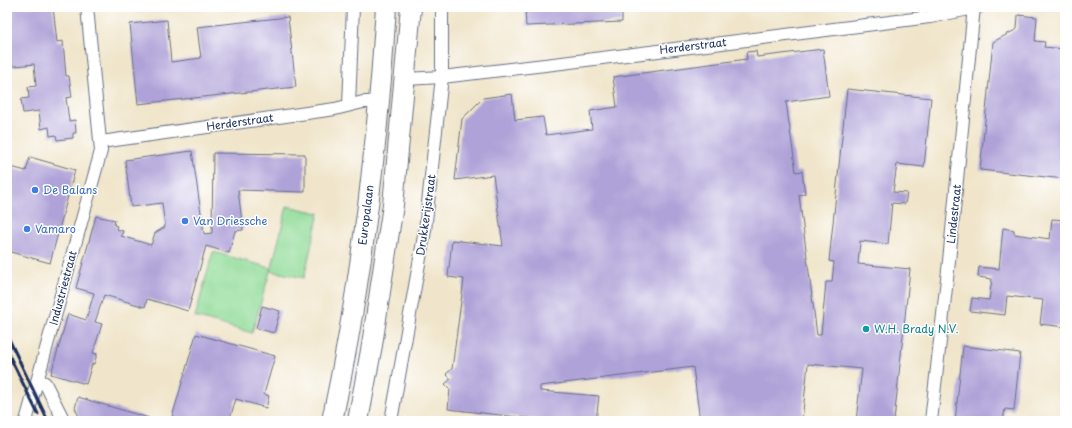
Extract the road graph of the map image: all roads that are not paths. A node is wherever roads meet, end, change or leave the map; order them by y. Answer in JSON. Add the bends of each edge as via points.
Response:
{"nodes":[{"id":1,"x":87,"y":7,"type":"edge"},
{"id":2,"x":353,"y":7,"type":"edge"},
{"id":3,"x":386,"y":7,"type":"edge"},
{"id":4,"x":411,"y":7,"type":"edge"},
{"id":5,"x":442,"y":7,"type":"edge"},
{"id":6,"x":976,"y":8,"type":"edge"},
{"id":7,"x":442,"y":77,"type":"junction"},
{"id":8,"x":406,"y":79,"type":"junction"},
{"id":9,"x":379,"y":102,"type":"junction"},
{"id":10,"x":348,"y":105,"type":"junction"},
{"id":11,"x":101,"y":142,"type":"junction"},
{"id":12,"x":39,"y":380,"type":"junction"},
{"id":13,"x":26,"y":421,"type":"edge"},
{"id":14,"x":64,"y":421,"type":"edge"},
{"id":15,"x":332,"y":421,"type":"edge"},
{"id":16,"x":358,"y":421,"type":"edge"},
{"id":17,"x":394,"y":421,"type":"edge"},
{"id":18,"x":931,"y":421,"type":"edge"}],
"edges":[{"from":1,"to":11,"type":"street","name":"Industriestraat"},
{"from":2,"to":10,"type":"street"},
{"from":3,"to":9,"type":"highway","name":"Europalaan"},
{"from":4,"to":8,"type":"highway"},
{"from":5,"to":7,"type":"street","name":"Drukkerijstraat"},
{"from":6,"to":7,"type":"street","name":"Herderstraat","via":[[930,17]]},
{"from":6,"to":18,"type":"street","name":"Lindestraat"},
{"from":7,"to":8,"type":"street","name":"Herderstraat"},
{"from":7,"to":17,"type":"street","name":"Drukkerijstraat","via":[[425,230]]},
{"from":8,"to":16,"type":"highway","via":[[391,219]]},
{"from":9,"to":10,"type":"street","name":"Herderstraat"},
{"from":9,"to":15,"type":"highway","name":"Europalaan","via":[[359,268]]},
{"from":10,"to":11,"type":"street","name":"Herderstraat"},
{"from":11,"to":12,"type":"street","name":"Industriestraat","via":[[101,151]]},
{"from":12,"to":13,"type":"street","name":"Industriestraat"},
{"from":12,"to":14,"type":"street","via":[[45,383]]}]}
